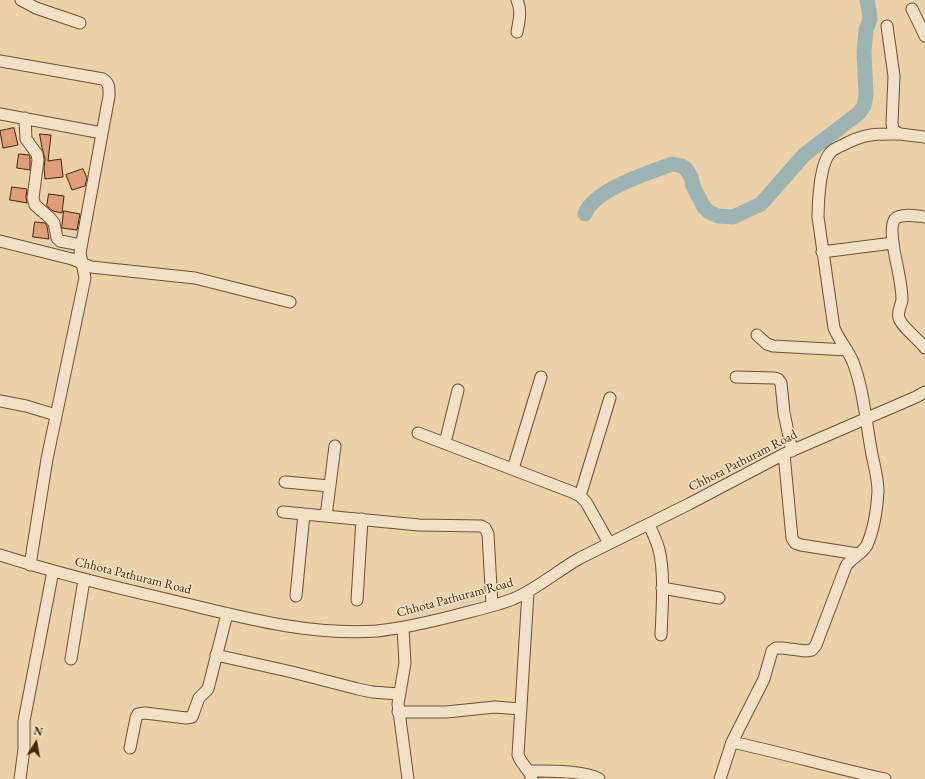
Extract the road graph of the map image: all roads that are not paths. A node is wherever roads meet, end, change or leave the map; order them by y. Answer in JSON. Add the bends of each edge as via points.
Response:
{"nodes":[{"id":1,"x":517,"y":0,"type":"edge"},
{"id":2,"x":26,"y":1,"type":"edge"},
{"id":3,"x":912,"y":9,"type":"dead end"},
{"id":4,"x":80,"y":23,"type":"dead end"},
{"id":5,"x":887,"y":26,"type":"dead end"},
{"id":6,"x":517,"y":32,"type":"dead end"},
{"id":7,"x":925,"y":36,"type":"edge"},
{"id":8,"x":0,"y":61,"type":"edge"},
{"id":9,"x":0,"y":114,"type":"edge"},
{"id":10,"x":25,"y":118,"type":"junction"},
{"id":11,"x":102,"y":132,"type":"junction"},
{"id":12,"x":900,"y":134,"type":"junction"},
{"id":13,"x":925,"y":137,"type":"edge"},
{"id":14,"x":925,"y":217,"type":"edge"},
{"id":15,"x":0,"y":241,"type":"edge"},
{"id":16,"x":893,"y":243,"type":"junction"},
{"id":17,"x":81,"y":245,"type":"junction"},
{"id":18,"x":822,"y":252,"type":"junction"},
{"id":19,"x":82,"y":262,"type":"junction"},
{"id":20,"x":290,"y":302,"type":"dead end"},
{"id":21,"x":757,"y":335,"type":"dead end"},
{"id":22,"x":925,"y":348,"type":"edge"},
{"id":23,"x":847,"y":350,"type":"junction"},
{"id":24,"x":541,"y":377,"type":"dead end"},
{"id":25,"x":736,"y":377,"type":"dead end"},
{"id":26,"x":458,"y":390,"type":"dead end"},
{"id":27,"x":925,"y":392,"type":"edge"},
{"id":28,"x":610,"y":398,"type":"dead end"},
{"id":29,"x":0,"y":401,"type":"edge"},
{"id":30,"x":56,"y":415,"type":"junction"},
{"id":31,"x":866,"y":419,"type":"junction"},
{"id":32,"x":418,"y":433,"type":"dead end"},
{"id":33,"x":445,"y":443,"type":"junction"},
{"id":34,"x":335,"y":446,"type":"dead end"},
{"id":35,"x":788,"y":453,"type":"junction"},
{"id":36,"x":512,"y":469,"type":"junction"},
{"id":37,"x":285,"y":482,"type":"dead end"},
{"id":38,"x":330,"y":486,"type":"junction"},
{"id":39,"x":580,"y":496,"type":"junction"},
{"id":40,"x":283,"y":512,"type":"dead end"},
{"id":41,"x":304,"y":514,"type":"junction"},
{"id":42,"x":326,"y":516,"type":"junction"},
{"id":43,"x":362,"y":519,"type":"junction"},
{"id":44,"x":649,"y":524,"type":"junction"},
{"id":45,"x":609,"y":543,"type":"junction"},
{"id":46,"x":858,"y":554,"type":"junction"},
{"id":47,"x":0,"y":555,"type":"edge"},
{"id":48,"x":30,"y":564,"type":"junction"},
{"id":49,"x":53,"y":571,"type":"junction"},
{"id":50,"x":84,"y":580,"type":"junction"},
{"id":51,"x":662,"y":588,"type":"junction"},
{"id":52,"x":528,"y":592,"type":"junction"},
{"id":53,"x":296,"y":596,"type":"dead end"},
{"id":54,"x":719,"y":598,"type":"dead end"},
{"id":55,"x":357,"y":600,"type":"dead end"},
{"id":56,"x":492,"y":605,"type":"junction"},
{"id":57,"x":227,"y":614,"type":"junction"},
{"id":58,"x":403,"y":628,"type":"junction"},
{"id":59,"x":661,"y":635,"type":"dead end"},
{"id":60,"x":216,"y":655,"type":"junction"},
{"id":61,"x":71,"y":659,"type":"dead end"},
{"id":62,"x":399,"y":694,"type":"junction"},
{"id":63,"x":520,"y":709,"type":"junction"},
{"id":64,"x":398,"y":712,"type":"junction"},
{"id":65,"x":732,"y":742,"type":"junction"},
{"id":66,"x":130,"y":748,"type":"dead end"},
{"id":67,"x":531,"y":775,"type":"edge"},
{"id":68,"x":20,"y":779,"type":"edge"},
{"id":69,"x":408,"y":779,"type":"edge"},
{"id":70,"x":599,"y":779,"type":"edge"},
{"id":71,"x":720,"y":779,"type":"edge"},
{"id":72,"x":885,"y":779,"type":"edge"}],
"edges":[{"from":1,"to":6,"type":"street","via":[[520,15]]},
{"from":2,"to":4,"type":"street"},
{"from":3,"to":7,"type":"street"},
{"from":5,"to":12,"type":"street","via":[[894,76],[892,123],[893,130]]},
{"from":8,"to":11,"type":"street","via":[[108,82],[109,96]]},
{"from":9,"to":10,"type":"street"},
{"from":10,"to":11,"type":"street"},
{"from":10,"to":17,"type":"street","via":[[26,139],[37,154],[38,160],[33,198],[35,205],[54,223],[60,241]]},
{"from":11,"to":17,"type":"street"},
{"from":12,"to":13,"type":"street"},
{"from":12,"to":18,"type":"street","via":[[864,135],[830,153],[823,170],[819,199],[818,217]]},
{"from":14,"to":16,"type":"street","via":[[901,216],[895,219]]},
{"from":15,"to":19,"type":"street"},
{"from":16,"to":18,"type":"street"},
{"from":16,"to":22,"type":"street","via":[[902,292],[899,318]]},
{"from":17,"to":19,"type":"street"},
{"from":18,"to":23,"type":"street","via":[[834,328]]},
{"from":19,"to":20,"type":"street","via":[[91,267],[196,278]]},
{"from":19,"to":30,"type":"street","via":[[85,278]]},
{"from":21,"to":23,"type":"street","via":[[773,346]]},
{"from":23,"to":31,"type":"street","via":[[858,380]]},
{"from":24,"to":36,"type":"street"},
{"from":25,"to":35,"type":"street","via":[[774,378],[781,383]]},
{"from":26,"to":33,"type":"street"},
{"from":27,"to":31,"type":"street","name":"Chhota Pathuram Road"},
{"from":28,"to":39,"type":"street"},
{"from":29,"to":30,"type":"street"},
{"from":30,"to":48,"type":"street"},
{"from":31,"to":35,"type":"street","name":"Chhota Pathuram Road"},
{"from":31,"to":46,"type":"street","via":[[878,489],[874,521],[866,546]]},
{"from":32,"to":33,"type":"street"},
{"from":33,"to":36,"type":"street"},
{"from":34,"to":38,"type":"street"},
{"from":35,"to":44,"type":"street","name":"Chhota Pathuram Road"},
{"from":35,"to":46,"type":"street","via":[[792,538],[795,543]]},
{"from":36,"to":39,"type":"street"},
{"from":37,"to":38,"type":"street"},
{"from":38,"to":42,"type":"street"},
{"from":39,"to":45,"type":"street"},
{"from":40,"to":41,"type":"street"},
{"from":41,"to":42,"type":"street"},
{"from":41,"to":53,"type":"street"},
{"from":42,"to":43,"type":"street"},
{"from":43,"to":55,"type":"street"},
{"from":43,"to":56,"type":"street","via":[[437,527],[478,525],[484,528],[488,534]]},
{"from":44,"to":45,"type":"street","name":"Chhota Pathuram Road"},
{"from":44,"to":51,"type":"street","via":[[659,550]]},
{"from":45,"to":52,"type":"street","name":"Chhota Pathuram Road","via":[[563,567]]},
{"from":46,"to":65,"type":"street","via":[[846,566],[812,650],[776,648],[772,651],[764,679]]},
{"from":47,"to":48,"type":"street","name":"Chhota Pathuram Road"},
{"from":48,"to":49,"type":"street","name":"Chhota Pathuram Road"},
{"from":49,"to":50,"type":"street","name":"Chhota Pathuram Road"},
{"from":49,"to":68,"type":"street","via":[[24,721]]},
{"from":50,"to":57,"type":"street","name":"Chhota Pathuram Road"},
{"from":50,"to":61,"type":"street"},
{"from":51,"to":54,"type":"street"},
{"from":51,"to":59,"type":"street"},
{"from":52,"to":56,"type":"street","name":"Chhota Pathuram Road"},
{"from":52,"to":63,"type":"street"},
{"from":56,"to":58,"type":"street","name":"Chhota Pathuram Road"},
{"from":57,"to":58,"type":"street","name":"Chhota Pathuram Road","via":[[288,626],[339,632]]},
{"from":57,"to":60,"type":"street"},
{"from":58,"to":62,"type":"street","via":[[405,663]]},
{"from":60,"to":62,"type":"street","via":[[372,692]]},
{"from":60,"to":66,"type":"street","via":[[208,689],[199,698],[192,717],[138,714]]},
{"from":62,"to":64,"type":"street"},
{"from":63,"to":64,"type":"street","via":[[495,707],[446,712]]},
{"from":63,"to":67,"type":"street","via":[[518,755]]},
{"from":64,"to":69,"type":"street"},
{"from":65,"to":71,"type":"street"},
{"from":65,"to":72,"type":"street"},
{"from":67,"to":70,"type":"street","via":[[555,771]]}]}
